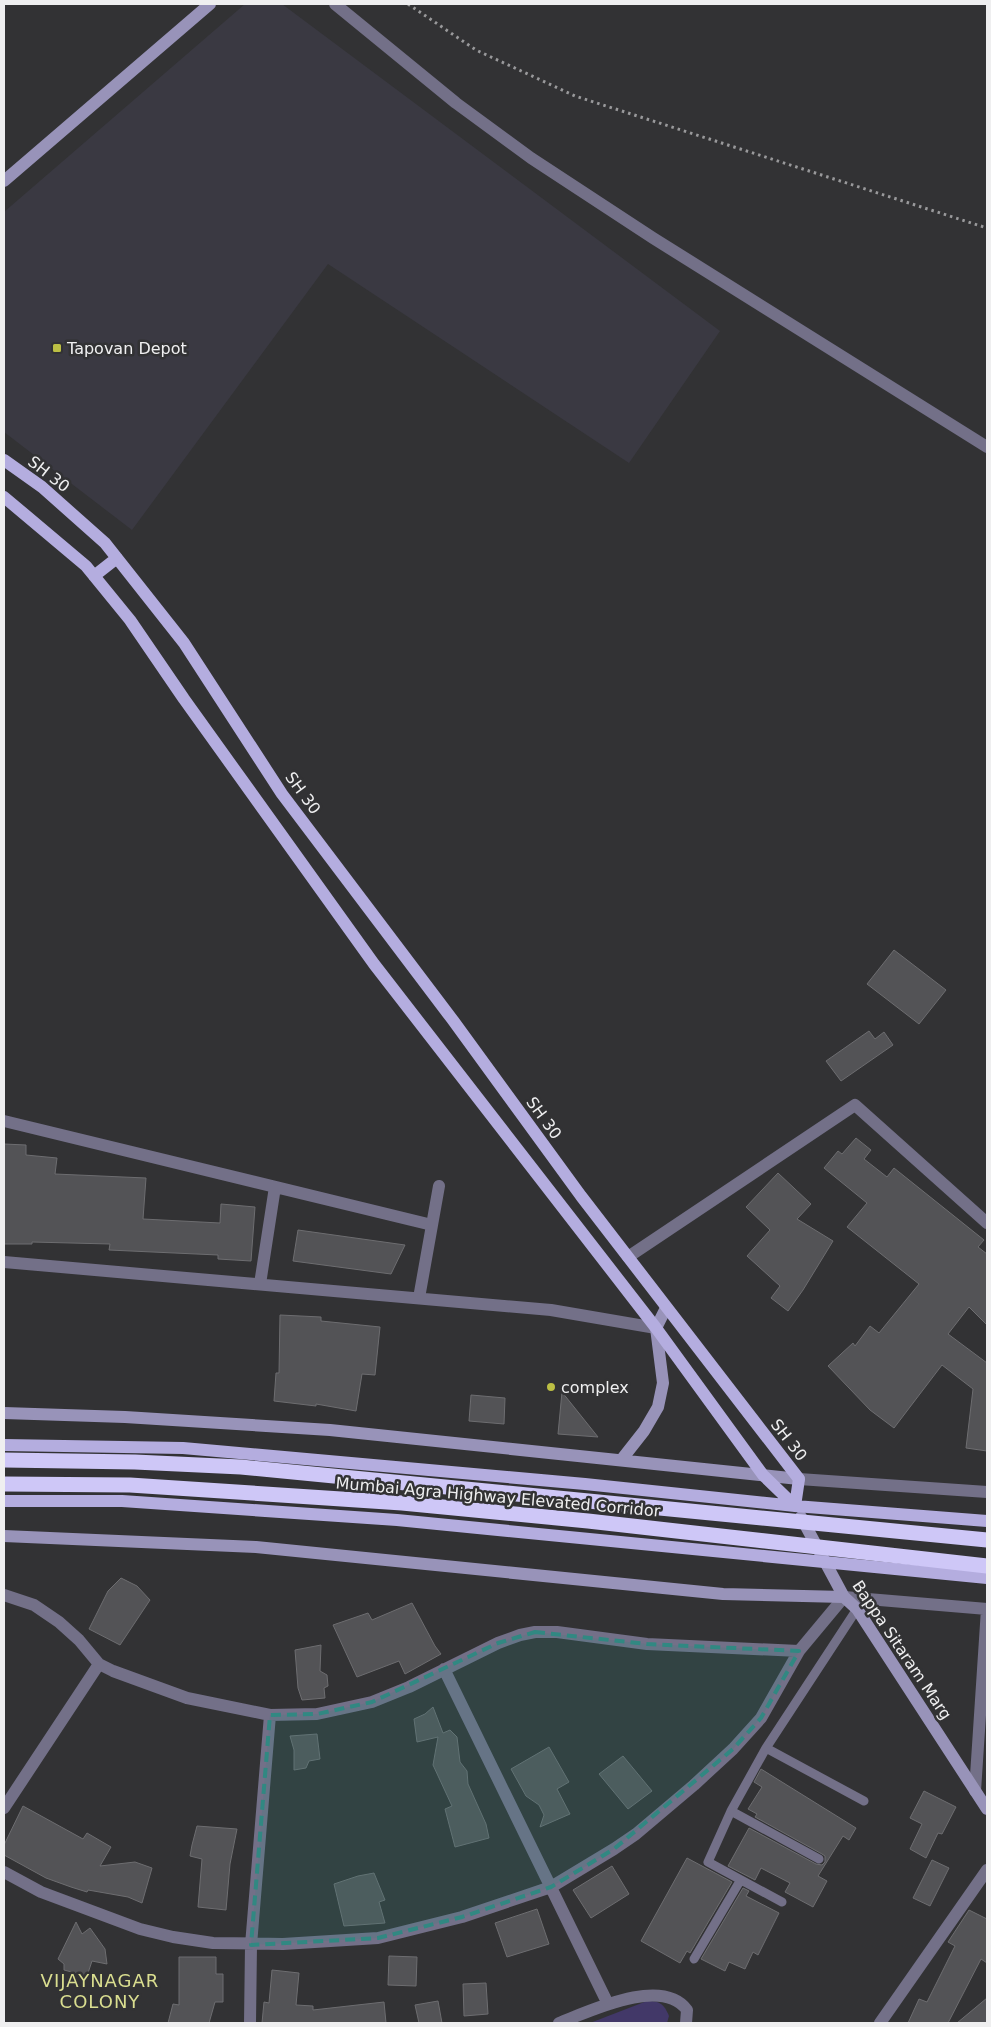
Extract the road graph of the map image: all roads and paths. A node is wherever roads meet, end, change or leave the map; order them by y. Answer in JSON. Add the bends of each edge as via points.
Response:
{"nodes":[{"id":1,"x":210,"y":4,"type":"edge"},
{"id":2,"x":335,"y":4,"type":"edge"},
{"id":3,"x":408,"y":4,"type":"edge"},
{"id":4,"x":4,"y":181,"type":"edge"},
{"id":5,"x":987,"y":228,"type":"edge"},
{"id":6,"x":987,"y":447,"type":"edge"},
{"id":7,"x":4,"y":460,"type":"edge"},
{"id":8,"x":4,"y":497,"type":"edge"},
{"id":9,"x":117,"y":558,"type":"junction"},
{"id":10,"x":94,"y":576,"type":"junction"},
{"id":11,"x":4,"y":1121,"type":"edge"},
{"id":12,"x":274,"y":1186,"type":"junction"},
{"id":13,"x":439,"y":1186,"type":"dead end"},
{"id":14,"x":987,"y":1223,"type":"edge"},
{"id":15,"x":432,"y":1225,"type":"junction"},
{"id":16,"x":628,"y":1257,"type":"junction"},
{"id":17,"x":4,"y":1262,"type":"edge"},
{"id":18,"x":260,"y":1284,"type":"junction"},
{"id":19,"x":419,"y":1298,"type":"junction"},
{"id":20,"x":666,"y":1308,"type":"junction"},
{"id":21,"x":656,"y":1328,"type":"junction"},
{"id":22,"x":4,"y":1413,"type":"edge"},
{"id":23,"x":4,"y":1445,"type":"edge"},
{"id":24,"x":622,"y":1459,"type":"junction"},
{"id":25,"x":4,"y":1460,"type":"edge"},
{"id":26,"x":763,"y":1475,"type":"junction"},
{"id":27,"x":799,"y":1479,"type":"junction"},
{"id":28,"x":4,"y":1484,"type":"edge"},
{"id":29,"x":987,"y":1492,"type":"edge"},
{"id":30,"x":4,"y":1500,"type":"edge"},
{"id":31,"x":795,"y":1506,"type":"junction"},
{"id":32,"x":987,"y":1521,"type":"edge"},
{"id":33,"x":4,"y":1536,"type":"edge"},
{"id":34,"x":987,"y":1540,"type":"edge"},
{"id":35,"x":827,"y":1563,"type":"junction"},
{"id":36,"x":987,"y":1566,"type":"edge"},
{"id":37,"x":987,"y":1578,"type":"edge"},
{"id":38,"x":4,"y":1595,"type":"edge"},
{"id":39,"x":844,"y":1597,"type":"junction"},
{"id":40,"x":987,"y":1608,"type":"edge"},
{"id":41,"x":856,"y":1609,"type":"junction"},
{"id":42,"x":799,"y":1651,"type":"junction"},
{"id":43,"x":99,"y":1664,"type":"junction"},
{"id":44,"x":444,"y":1669,"type":"junction"},
{"id":45,"x":270,"y":1714,"type":"junction"},
{"id":46,"x":766,"y":1748,"type":"junction"},
{"id":47,"x":975,"y":1791,"type":"junction"},
{"id":48,"x":864,"y":1801,"type":"dead end"},
{"id":49,"x":4,"y":1808,"type":"edge"},
{"id":50,"x":987,"y":1809,"type":"edge"},
{"id":51,"x":731,"y":1811,"type":"junction"},
{"id":52,"x":819,"y":1859,"type":"dead end"},
{"id":53,"x":987,"y":1870,"type":"edge"},
{"id":54,"x":4,"y":1872,"type":"edge"},
{"id":55,"x":740,"y":1880,"type":"junction"},
{"id":56,"x":551,"y":1886,"type":"junction"},
{"id":57,"x":782,"y":1902,"type":"dead end"},
{"id":58,"x":251,"y":1945,"type":"junction"},
{"id":59,"x":694,"y":1959,"type":"dead end"},
{"id":60,"x":608,"y":2004,"type":"junction"},
{"id":61,"x":250,"y":2023,"type":"edge"},
{"id":62,"x":559,"y":2023,"type":"edge"},
{"id":63,"x":686,"y":2023,"type":"edge"},
{"id":64,"x":880,"y":2023,"type":"edge"}],
"edges":[{"from":1,"to":4,"type":"street"},
{"from":2,"to":6,"type":"street","via":[[456,103],[531,158]]},
{"from":3,"to":5,"type":"path","via":[[476,50],[575,96]]},
{"from":7,"to":9,"type":"main road","name":"SH 30","via":[[42,487],[105,543]]},
{"from":8,"to":10,"type":"main road"},
{"from":9,"to":10,"type":"main road"},
{"from":9,"to":16,"type":"main road","name":"SH 30","via":[[184,642],[282,794]]},
{"from":10,"to":21,"type":"main road","via":[[130,620],[374,964]]},
{"from":11,"to":12,"type":"street"},
{"from":12,"to":15,"type":"street"},
{"from":12,"to":18,"type":"street"},
{"from":13,"to":15,"type":"street"},
{"from":14,"to":16,"type":"street","via":[[854,1105]]},
{"from":15,"to":19,"type":"street"},
{"from":16,"to":20,"type":"main road","name":"SH 30"},
{"from":17,"to":18,"type":"street"},
{"from":18,"to":19,"type":"street"},
{"from":19,"to":21,"type":"street","via":[[550,1310]]},
{"from":20,"to":21,"type":"street"},
{"from":20,"to":27,"type":"main road","name":"SH 30"},
{"from":21,"to":24,"type":"street","via":[[663,1383],[658,1407]]},
{"from":21,"to":26,"type":"main road"},
{"from":22,"to":24,"type":"street","via":[[330,1430]]},
{"from":23,"to":31,"type":"main road","via":[[183,1448]]},
{"from":24,"to":26,"type":"street"},
{"from":25,"to":34,"type":"highway","name":"Mumbai Agra Highway Elevated Corridor","via":[[241,1467]]},
{"from":26,"to":27,"type":"street"},
{"from":26,"to":31,"type":"main road"},
{"from":27,"to":29,"type":"street"},
{"from":27,"to":31,"type":"main road","name":"SH 30"},
{"from":28,"to":36,"type":"highway","name":"Mumbai Agra Highway Elevated Corridor","via":[[130,1486],[402,1503]]},
{"from":30,"to":35,"type":"main road","via":[[122,1501],[397,1520]]},
{"from":31,"to":32,"type":"main road"},
{"from":31,"to":35,"type":"street","name":"Bappa Sitaram Marg"},
{"from":33,"to":39,"type":"street","via":[[256,1547],[723,1594]]},
{"from":35,"to":37,"type":"main road"},
{"from":35,"to":39,"type":"street","name":"Bappa Sitaram Marg"},
{"from":38,"to":43,"type":"street","via":[[34,1605],[59,1622]]},
{"from":39,"to":40,"type":"street"},
{"from":39,"to":41,"type":"street","name":"Bappa Sitaram Marg"},
{"from":39,"to":42,"type":"street"},
{"from":40,"to":47,"type":"street"},
{"from":41,"to":46,"type":"lane"},
{"from":41,"to":47,"type":"street","name":"Bappa Sitaram Marg"},
{"from":42,"to":44,"type":"street","via":[[648,1644],[534,1632],[498,1643]]},
{"from":42,"to":56,"type":"street","via":[[761,1718],[716,1766],[636,1834]]},
{"from":43,"to":45,"type":"street","via":[[166,1692]]},
{"from":43,"to":49,"type":"street"},
{"from":44,"to":45,"type":"street","via":[[372,1702],[317,1714]]},
{"from":44,"to":56,"type":"street"},
{"from":45,"to":58,"type":"street"},
{"from":46,"to":48,"type":"lane"},
{"from":46,"to":51,"type":"lane"},
{"from":47,"to":50,"type":"street","name":"Bappa Sitaram Marg"},
{"from":51,"to":52,"type":"lane"},
{"from":51,"to":55,"type":"lane","via":[[708,1862]]},
{"from":53,"to":64,"type":"street"},
{"from":54,"to":58,"type":"street","via":[[41,1892],[140,1929],[213,1943]]},
{"from":55,"to":57,"type":"lane"},
{"from":55,"to":59,"type":"lane"},
{"from":56,"to":58,"type":"street","via":[[462,1917],[378,1938]]},
{"from":56,"to":60,"type":"street"},
{"from":58,"to":61,"type":"street"},
{"from":60,"to":62,"type":"street"},
{"from":60,"to":63,"type":"street","via":[[647,1995],[668,1996],[687,2010]]}]}
